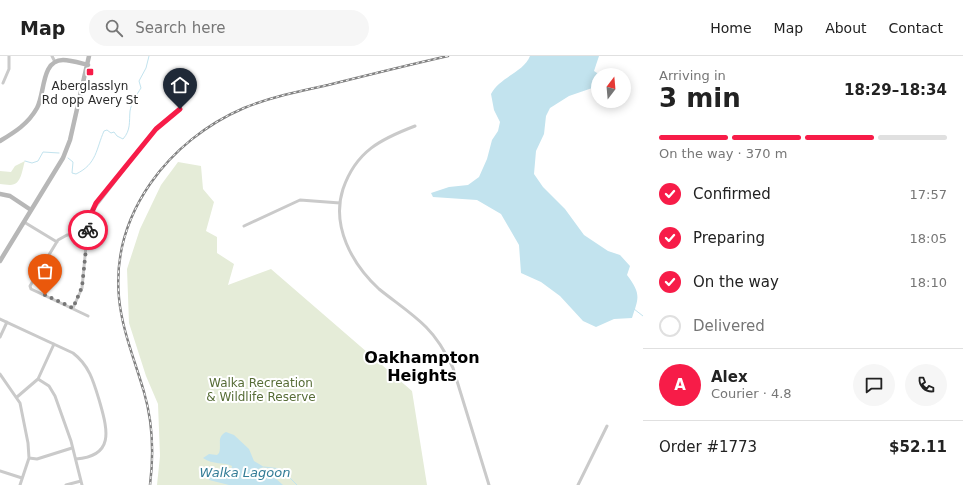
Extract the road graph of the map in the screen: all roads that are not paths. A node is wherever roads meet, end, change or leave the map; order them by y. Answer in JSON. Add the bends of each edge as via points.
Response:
{"nodes":[{"id":1,"x":8,"y":56,"type":"edge"},
{"id":2,"x":52,"y":56,"type":"edge"},
{"id":3,"x":89,"y":56,"type":"edge"},
{"id":4,"x":55,"y":62,"type":"junction"},
{"id":5,"x":88,"y":65,"type":"junction"},
{"id":6,"x":3,"y":83,"type":"dead end"},
{"id":7,"x":180,"y":109,"type":"dead end"},
{"id":8,"x":416,"y":126,"type":"dead end"},
{"id":9,"x":0,"y":141,"type":"edge"},
{"id":10,"x":0,"y":194,"type":"edge"},
{"id":11,"x":340,"y":203,"type":"junction"},
{"id":12,"x":32,"y":210,"type":"junction"},
{"id":13,"x":24,"y":222,"type":"junction"},
{"id":14,"x":244,"y":226,"type":"dead end"},
{"id":15,"x":87,"y":234,"type":"junction"},
{"id":16,"x":56,"y":242,"type":"junction"},
{"id":17,"x":0,"y":261,"type":"edge"},
{"id":18,"x":73,"y":308,"type":"junction"},
{"id":19,"x":88,"y":316,"type":"dead end"},
{"id":20,"x":0,"y":319,"type":"edge"},
{"id":21,"x":7,"y":322,"type":"junction"},
{"id":22,"x":0,"y":337,"type":"edge"},
{"id":23,"x":54,"y":344,"type":"junction"},
{"id":24,"x":0,"y":374,"type":"edge"},
{"id":25,"x":38,"y":379,"type":"junction"},
{"id":26,"x":17,"y":397,"type":"junction"},
{"id":27,"x":607,"y":426,"type":"dead end"},
{"id":28,"x":72,"y":448,"type":"junction"},
{"id":29,"x":29,"y":458,"type":"junction"},
{"id":30,"x":76,"y":459,"type":"junction"},
{"id":31,"x":0,"y":471,"type":"edge"},
{"id":32,"x":22,"y":478,"type":"junction"},
{"id":33,"x":81,"y":481,"type":"junction"},
{"id":34,"x":20,"y":485,"type":"edge"},
{"id":35,"x":66,"y":485,"type":"edge"},
{"id":36,"x":82,"y":485,"type":"edge"},
{"id":37,"x":489,"y":485,"type":"edge"},
{"id":38,"x":578,"y":485,"type":"edge"}],
"edges":[{"from":1,"to":6,"type":"street","via":[[9,68]]},
{"from":2,"to":4,"type":"street"},
{"from":3,"to":5,"type":"main road"},
{"from":4,"to":5,"type":"main road","via":[[63,60]]},
{"from":4,"to":9,"type":"main road","via":[[46,72],[41,98],[35,111],[22,127]]},
{"from":5,"to":12,"type":"main road","via":[[70,140],[63,158]]},
{"from":7,"to":15,"type":"street","via":[[156,129],[96,203],[90,216]]},
{"from":8,"to":11,"type":"street","via":[[379,141],[362,155],[349,174]]},
{"from":10,"to":12,"type":"main road","via":[[10,196]]},
{"from":11,"to":14,"type":"street","via":[[300,200]]},
{"from":11,"to":37,"type":"street","via":[[342,233],[365,275],[428,329],[440,343],[449,360]]},
{"from":12,"to":13,"type":"main road"},
{"from":13,"to":16,"type":"street"},
{"from":13,"to":17,"type":"main road"},
{"from":15,"to":16,"type":"street","via":[[67,235]]},
{"from":15,"to":18,"type":"street","via":[[82,287]]},
{"from":16,"to":18,"type":"street","via":[[30,286]]},
{"from":18,"to":19,"type":"street"},
{"from":20,"to":21,"type":"street"},
{"from":21,"to":22,"type":"street"},
{"from":21,"to":23,"type":"street"},
{"from":23,"to":25,"type":"street"},
{"from":23,"to":30,"type":"street","via":[[83,361],[92,378],[106,426],[107,437],[101,450],[86,458]]},
{"from":24,"to":26,"type":"street"},
{"from":25,"to":26,"type":"street"},
{"from":25,"to":28,"type":"street","via":[[52,390]]},
{"from":26,"to":29,"type":"street"},
{"from":27,"to":38,"type":"street"},
{"from":28,"to":29,"type":"street","via":[[37,459]]},
{"from":28,"to":30,"type":"street"},
{"from":29,"to":32,"type":"street"},
{"from":30,"to":33,"type":"street"},
{"from":31,"to":32,"type":"street"},
{"from":32,"to":34,"type":"street"},
{"from":33,"to":35,"type":"street"},
{"from":33,"to":36,"type":"street"}]}
